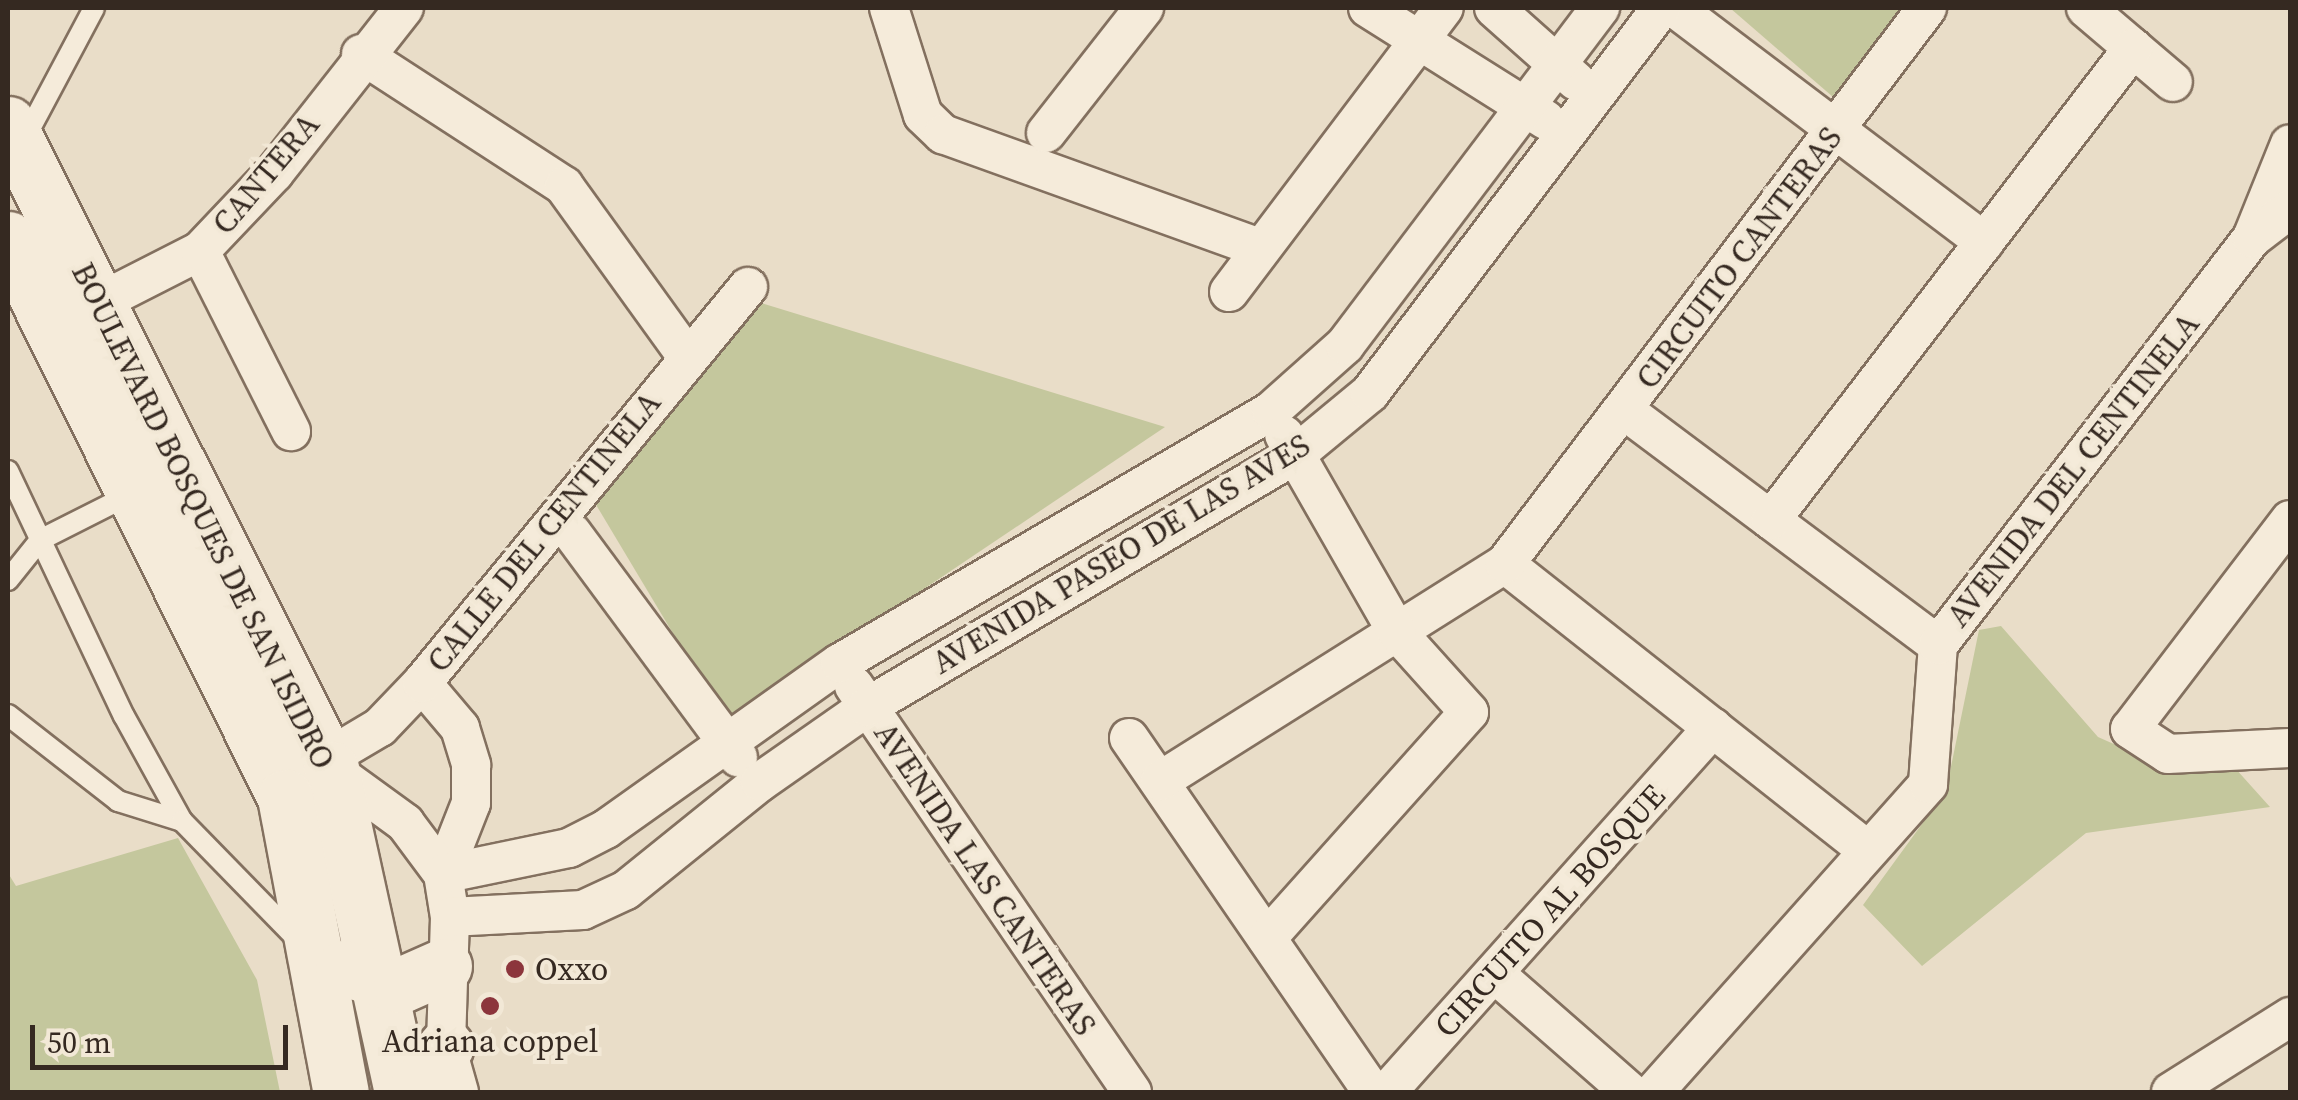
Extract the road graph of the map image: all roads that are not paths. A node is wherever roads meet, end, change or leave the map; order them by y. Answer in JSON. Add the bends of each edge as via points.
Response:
{"nodes":[{"id":1,"x":94,"y":8,"type":"edge"},
{"id":2,"x":404,"y":8,"type":"edge"},
{"id":3,"x":889,"y":8,"type":"edge"},
{"id":4,"x":1144,"y":8,"type":"edge"},
{"id":5,"x":1368,"y":8,"type":"edge"},
{"id":6,"x":1444,"y":8,"type":"edge"},
{"id":7,"x":1494,"y":8,"type":"edge"},
{"id":8,"x":1600,"y":8,"type":"edge"},
{"id":9,"x":1661,"y":8,"type":"edge"},
{"id":10,"x":1674,"y":8,"type":"edge"},
{"id":11,"x":1928,"y":8,"type":"edge"},
{"id":12,"x":2086,"y":8,"type":"edge"},
{"id":13,"x":1418,"y":40,"type":"junction"},
{"id":14,"x":2132,"y":48,"type":"junction"},
{"id":15,"x":361,"y":54,"type":"junction"},
{"id":16,"x":1555,"y":66,"type":"junction"},
{"id":17,"x":2173,"y":82,"type":"dead end"},
{"id":18,"x":1594,"y":94,"type":"junction"},
{"id":19,"x":1527,"y":104,"type":"junction"},
{"id":20,"x":1046,"y":132,"type":"dead end"},
{"id":21,"x":1834,"y":132,"type":"junction"},
{"id":22,"x":1564,"y":134,"type":"junction"},
{"id":23,"x":14,"y":137,"type":"edge"},
{"id":24,"x":2285,"y":167,"type":"edge"},
{"id":25,"x":2290,"y":209,"type":"edge"},
{"id":26,"x":2252,"y":238,"type":"junction"},
{"id":27,"x":8,"y":239,"type":"edge"},
{"id":28,"x":1984,"y":242,"type":"junction"},
{"id":29,"x":1260,"y":248,"type":"junction"},
{"id":30,"x":200,"y":251,"type":"junction"},
{"id":31,"x":748,"y":287,"type":"dead end"},
{"id":32,"x":1229,"y":292,"type":"dead end"},
{"id":33,"x":98,"y":303,"type":"junction"},
{"id":34,"x":686,"y":355,"type":"junction"},
{"id":35,"x":1624,"y":410,"type":"junction"},
{"id":36,"x":1270,"y":411,"type":"junction"},
{"id":37,"x":292,"y":431,"type":"dead end"},
{"id":38,"x":1295,"y":455,"type":"junction"},
{"id":39,"x":8,"y":471,"type":"edge"},
{"id":40,"x":136,"y":492,"type":"junction"},
{"id":41,"x":1772,"y":520,"type":"junction"},
{"id":42,"x":2290,"y":520,"type":"edge"},
{"id":43,"x":572,"y":532,"type":"dead end"},
{"id":44,"x":40,"y":540,"type":"junction"},
{"id":45,"x":2278,"y":553,"type":"edge"},
{"id":46,"x":1017,"y":559,"type":"junction"},
{"id":47,"x":1505,"y":564,"type":"junction"},
{"id":48,"x":8,"y":580,"type":"edge"},
{"id":49,"x":1043,"y":604,"type":"junction"},
{"id":50,"x":1398,"y":632,"type":"junction"},
{"id":51,"x":1938,"y":644,"type":"junction"},
{"id":52,"x":840,"y":664,"type":"junction"},
{"id":53,"x":422,"y":682,"type":"junction"},
{"id":54,"x":867,"y":707,"type":"junction"},
{"id":55,"x":8,"y":715,"type":"edge"},
{"id":56,"x":1713,"y":728,"type":"junction"},
{"id":57,"x":1129,"y":738,"type":"dead end"},
{"id":58,"x":723,"y":740,"type":"junction"},
{"id":59,"x":2290,"y":748,"type":"edge"},
{"id":60,"x":328,"y":764,"type":"junction"},
{"id":61,"x":1160,"y":780,"type":"junction"},
{"id":62,"x":760,"y":782,"type":"junction"},
{"id":63,"x":182,"y":821,"type":"junction"},
{"id":64,"x":1867,"y":850,"type":"junction"},
{"id":65,"x":443,"y":874,"type":"junction"},
{"id":66,"x":1268,"y":938,"type":"junction"},
{"id":67,"x":447,"y":941,"type":"junction"},
{"id":68,"x":313,"y":954,"type":"junction"},
{"id":69,"x":1494,"y":973,"type":"junction"},
{"id":70,"x":375,"y":980,"type":"junction"},
{"id":71,"x":2290,"y":1017,"type":"edge"},
{"id":72,"x":452,"y":1069,"type":"edge"},
{"id":73,"x":338,"y":1077,"type":"edge"},
{"id":74,"x":382,"y":1092,"type":"edge"},
{"id":75,"x":402,"y":1092,"type":"edge"},
{"id":76,"x":415,"y":1092,"type":"edge"},
{"id":77,"x":1132,"y":1092,"type":"edge"},
{"id":78,"x":1372,"y":1092,"type":"edge"},
{"id":79,"x":1387,"y":1092,"type":"edge"},
{"id":80,"x":1630,"y":1092,"type":"edge"},
{"id":81,"x":1654,"y":1092,"type":"edge"},
{"id":82,"x":2170,"y":1092,"type":"edge"}],
"edges":[{"from":1,"to":23,"type":"lane"},
{"from":2,"to":15,"type":"street","name":"CANTERA"},
{"from":3,"to":29,"type":"street","via":[[923,115],[943,134]]},
{"from":4,"to":20,"type":"street"},
{"from":5,"to":13,"type":"street"},
{"from":6,"to":13,"type":"street"},
{"from":7,"to":16,"type":"street"},
{"from":8,"to":16,"type":"street","name":"AVENIDA PASEO DE LAS AVES"},
{"from":9,"to":18,"type":"street","name":"AVENIDA PASEO DE LAS AVES"},
{"from":10,"to":21,"type":"street"},
{"from":11,"to":21,"type":"street","name":"CIRCUITO CANTERAS"},
{"from":12,"to":14,"type":"street"},
{"from":13,"to":19,"type":"street"},
{"from":13,"to":29,"type":"street"},
{"from":14,"to":17,"type":"street"},
{"from":14,"to":28,"type":"street"},
{"from":15,"to":30,"type":"street","name":"CANTERA","via":[[274,173]]},
{"from":15,"to":34,"type":"street","via":[[564,186]]},
{"from":16,"to":18,"type":"street"},
{"from":16,"to":19,"type":"street","name":"AVENIDA PASEO DE LAS AVES"},
{"from":18,"to":22,"type":"street","name":"AVENIDA PASEO DE LAS AVES"},
{"from":19,"to":22,"type":"street"},
{"from":19,"to":36,"type":"street","name":"AVENIDA PASEO DE LAS AVES","via":[[1345,345]]},
{"from":21,"to":28,"type":"street"},
{"from":21,"to":35,"type":"street","name":"CIRCUITO CANTERAS"},
{"from":22,"to":38,"type":"street","name":"AVENIDA PASEO DE LAS AVES","via":[[1370,393]]},
{"from":23,"to":33,"type":"main road","name":"BOULEVARD BOSQUES DE SAN ISIDRO"},
{"from":24,"to":26,"type":"street","name":"AVENIDA DEL CENTINELA"},
{"from":25,"to":26,"type":"street","name":"AVENIDA DEL CENTINELA"},
{"from":26,"to":51,"type":"street","name":"AVENIDA DEL CENTINELA"},
{"from":27,"to":40,"type":"main road","name":"BOULEVARD BOSQUES DE SAN ISIDRO"},
{"from":28,"to":41,"type":"street"},
{"from":29,"to":32,"type":"street"},
{"from":30,"to":33,"type":"street","name":"CANTERA"},
{"from":30,"to":37,"type":"street"},
{"from":31,"to":34,"type":"street","name":"CALLE DEL CENTINELA"},
{"from":33,"to":60,"type":"main road","name":"BOULEVARD BOSQUES DE SAN ISIDRO"},
{"from":34,"to":53,"type":"street","name":"CALLE DEL CENTINELA","via":[[501,593]]},
{"from":35,"to":41,"type":"street","name":"CIRCUITO CANTERAS"},
{"from":35,"to":47,"type":"street"},
{"from":36,"to":38,"type":"street"},
{"from":36,"to":46,"type":"street","name":"AVENIDA PASEO DE LAS AVES"},
{"from":38,"to":49,"type":"street","name":"AVENIDA PASEO DE LAS AVES"},
{"from":38,"to":50,"type":"street"},
{"from":39,"to":44,"type":"lane"},
{"from":40,"to":44,"type":"lane"},
{"from":40,"to":68,"type":"main road","name":"BOULEVARD BOSQUES DE SAN ISIDRO","via":[[285,797]]},
{"from":41,"to":51,"type":"street","name":"CIRCUITO CANTERAS"},
{"from":42,"to":45,"type":"street"},
{"from":43,"to":58,"type":"street"},
{"from":44,"to":48,"type":"lane"},
{"from":44,"to":63,"type":"lane"},
{"from":45,"to":59,"type":"street","via":[[2130,729],[2168,754]]},
{"from":46,"to":49,"type":"street"},
{"from":46,"to":52,"type":"street","name":"AVENIDA PASEO DE LAS AVES"},
{"from":47,"to":50,"type":"street"},
{"from":47,"to":56,"type":"street"},
{"from":49,"to":54,"type":"street","name":"AVENIDA PASEO DE LAS AVES"},
{"from":50,"to":61,"type":"street"},
{"from":50,"to":66,"type":"street","via":[[1470,712]]},
{"from":51,"to":64,"type":"street","name":"AVENIDA DEL CENTINELA","via":[[1928,784]]},
{"from":52,"to":54,"type":"street","name":"AVENIDA LAS CANTERAS"},
{"from":52,"to":58,"type":"street","name":"AVENIDA PASEO DE LAS AVES"},
{"from":53,"to":60,"type":"street","name":"CALLE DEL CENTINELA","via":[[380,727]]},
{"from":53,"to":65,"type":"street","via":[[460,728],[471,765],[471,804]]},
{"from":54,"to":62,"type":"street","name":"AVENIDA PASEO DE LAS AVES"},
{"from":54,"to":77,"type":"street","name":"AVENIDA LAS CANTERAS"},
{"from":55,"to":63,"type":"lane","via":[[118,801]]},
{"from":56,"to":64,"type":"street"},
{"from":56,"to":69,"type":"street","name":"CIRCUITO AL BOSQUE"},
{"from":57,"to":61,"type":"street"},
{"from":58,"to":62,"type":"street"},
{"from":58,"to":65,"type":"street","name":"AVENIDA PASEO DE LAS AVES","via":[[569,848]]},
{"from":60,"to":65,"type":"street","via":[[405,822]]},
{"from":60,"to":70,"type":"main road","name":"BOULEVARD BOSQUES DE SAN ISIDRO"},
{"from":61,"to":66,"type":"street"},
{"from":62,"to":67,"type":"street","name":"AVENIDA PASEO DE LAS AVES","via":[[626,890],[583,910]]},
{"from":63,"to":68,"type":"lane"},
{"from":64,"to":81,"type":"street","name":"AVENIDA DEL CENTINELA"},
{"from":65,"to":67,"type":"street"},
{"from":66,"to":78,"type":"street"},
{"from":67,"to":70,"type":"main road","via":[[401,984]]},
{"from":67,"to":72,"type":"street"},
{"from":68,"to":70,"type":"main road"},
{"from":68,"to":73,"type":"main road","name":"BOULEVARD BOSQUES DE SAN ISIDRO"},
{"from":69,"to":79,"type":"street","name":"CIRCUITO AL BOSQUE"},
{"from":69,"to":80,"type":"street"},
{"from":70,"to":75,"type":"main road","name":"BOULEVARD BOSQUES DE SAN ISIDRO"},
{"from":71,"to":82,"type":"street"},
{"from":72,"to":76,"type":"main road"},
{"from":73,"to":74,"type":"street"}]}
